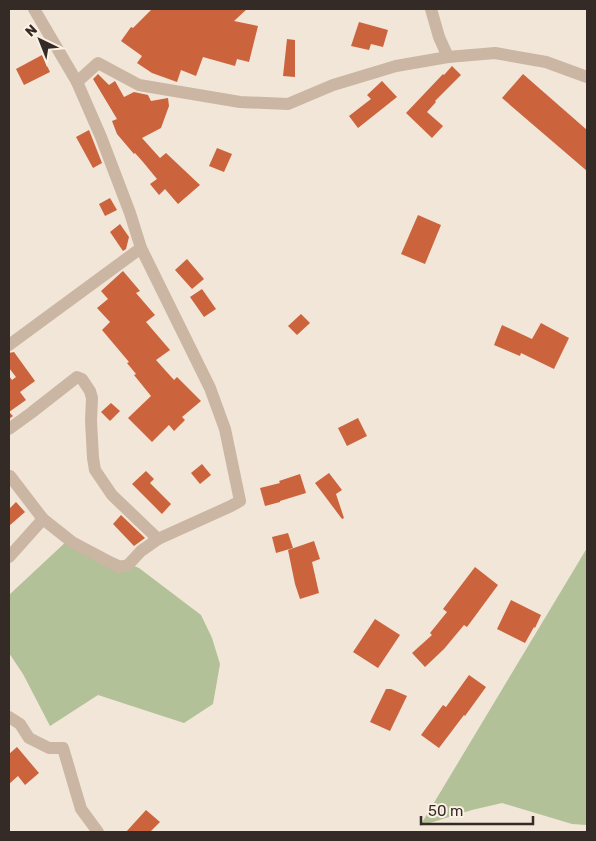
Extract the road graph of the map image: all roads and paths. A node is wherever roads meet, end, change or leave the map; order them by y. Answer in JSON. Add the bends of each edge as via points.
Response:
{"nodes":[{"id":1,"x":34,"y":9,"type":"edge"},
{"id":2,"x":430,"y":9,"type":"edge"},
{"id":3,"x":448,"y":57,"type":"junction"},
{"id":4,"x":587,"y":77,"type":"edge"},
{"id":5,"x":77,"y":82,"type":"junction"},
{"id":6,"x":141,"y":248,"type":"junction"},
{"id":7,"x":9,"y":345,"type":"edge"},
{"id":8,"x":9,"y":429,"type":"edge"},
{"id":9,"x":9,"y":476,"type":"edge"},
{"id":10,"x":43,"y":519,"type":"junction"},
{"id":11,"x":158,"y":539,"type":"junction"},
{"id":12,"x":9,"y":557,"type":"edge"},
{"id":13,"x":9,"y":717,"type":"edge"},
{"id":14,"x":98,"y":832,"type":"edge"}],
"edges":[{"from":1,"to":5,"type":"street"},
{"from":2,"to":3,"type":"street"},
{"from":3,"to":4,"type":"street","via":[[495,53],[546,62]]},
{"from":3,"to":5,"type":"street","via":[[396,66],[333,85],[288,104],[240,102],[139,85],[98,63]]},
{"from":5,"to":6,"type":"street","via":[[101,137]]},
{"from":6,"to":7,"type":"street"},
{"from":6,"to":11,"type":"street","via":[[210,388],[225,429],[240,501]]},
{"from":8,"to":11,"type":"street","via":[[77,377],[82,379],[92,398],[95,470],[112,495]]},
{"from":9,"to":10,"type":"street"},
{"from":10,"to":11,"type":"street","via":[[72,542],[119,566],[128,565]]},
{"from":10,"to":12,"type":"street"},
{"from":13,"to":14,"type":"street","via":[[20,724],[29,738],[49,748],[62,748],[81,809]]}]}
